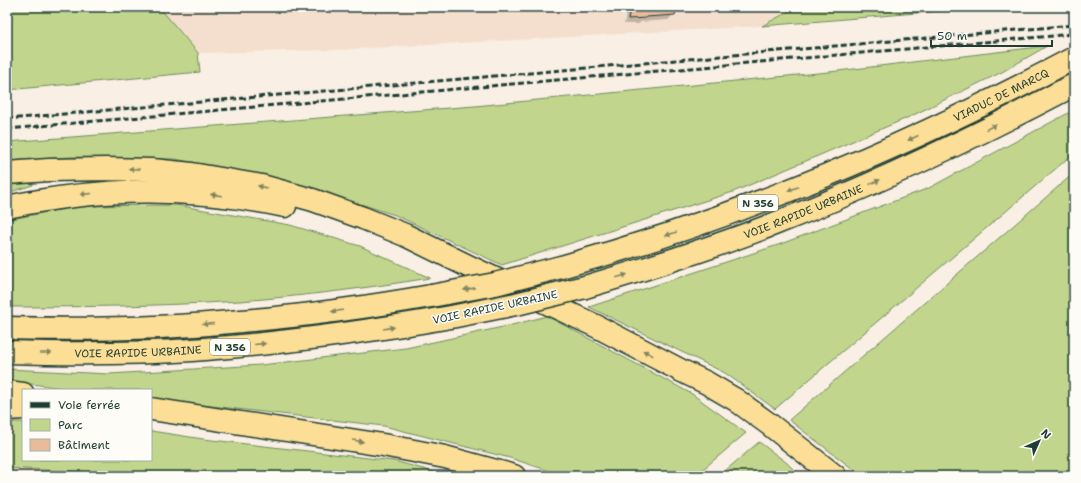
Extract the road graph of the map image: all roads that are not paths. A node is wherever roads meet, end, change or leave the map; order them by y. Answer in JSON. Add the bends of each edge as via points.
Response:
{"nodes":[{"id":1,"x":1074,"y":58,"type":"edge"},
{"id":2,"x":1074,"y":85,"type":"edge"},
{"id":3,"x":948,"y":121,"type":"joint"},
{"id":4,"x":7,"y":173,"type":"edge"},
{"id":5,"x":7,"y":207,"type":"edge"},
{"id":6,"x":468,"y":266,"type":"junction"},
{"id":7,"x":7,"y":328,"type":"edge"},
{"id":8,"x":7,"y":352,"type":"edge"},
{"id":9,"x":682,"y":371,"type":"junction"},
{"id":10,"x":7,"y":392,"type":"edge"},
{"id":11,"x":22,"y":394,"type":"edge"},
{"id":12,"x":7,"y":408,"type":"edge"},
{"id":13,"x":22,"y":408,"type":"edge"},
{"id":14,"x":152,"y":410,"type":"edge"},
{"id":15,"x":152,"y":418,"type":"edge"},
{"id":16,"x":319,"y":435,"type":"junction"},
{"id":17,"x":514,"y":476,"type":"edge"},
{"id":18,"x":816,"y":476,"type":"edge"},
{"id":19,"x":835,"y":476,"type":"edge"}],
"edges":[{"from":1,"to":3,"type":"highway","name":"VIADUC DE MARCQ","number":"N 356"},
{"from":8,"to":2,"type":"highway","name":"VOIE RAPIDE URBAINE","number":"N 356","one_way":true,"bridge":true,"via":[[193,350],[333,336],[452,317],[585,287],[774,224],[863,188]]},
{"from":3,"to":7,"type":"highway","name":"VOIE RAPIDE URBAINE","number":"N 356","one_way":true,"bridge":true,"via":[[839,171],[712,220],[651,241],[495,284],[333,311],[209,324],[110,328]]},
{"from":6,"to":4,"type":"highway","one_way":true,"via":[[387,227],[313,200],[257,185],[192,174],[138,170],[48,170]]},
{"from":6,"to":5,"type":"highway","one_way":true,"via":[[336,218],[232,197],[169,190],[125,191],[74,195]]},
{"from":9,"to":6,"type":"highway","one_way":true,"via":[[596,326]]},
{"from":9,"to":18,"type":"highway","via":[[750,421]]},
{"from":9,"to":19,"type":"highway","via":[[736,400]]},
{"from":10,"to":11,"type":"highway"},
{"from":12,"to":13,"type":"highway"},
{"from":14,"to":16,"type":"highway"},
{"from":15,"to":16,"type":"highway"},
{"from":16,"to":17,"type":"highway","one_way":true,"via":[[429,454]]}]}
